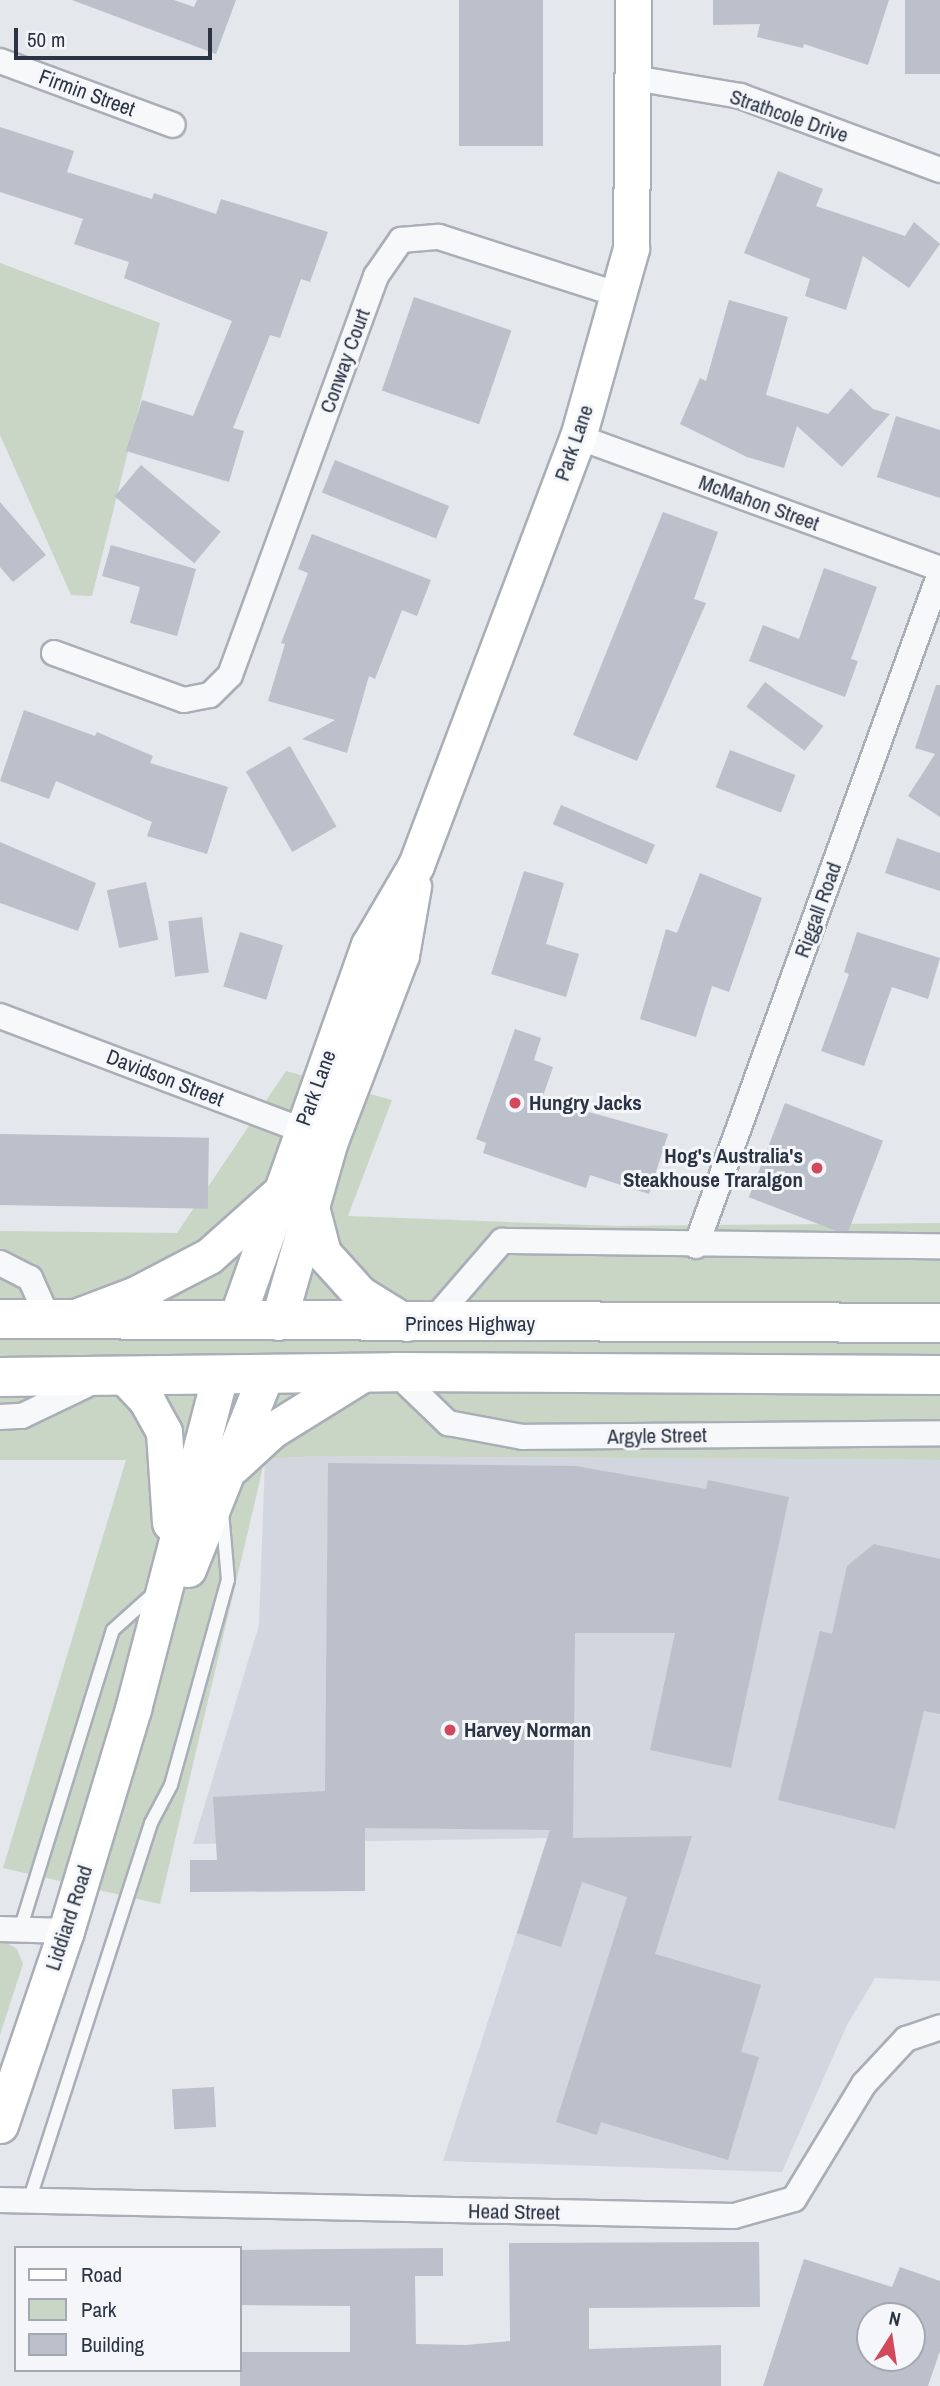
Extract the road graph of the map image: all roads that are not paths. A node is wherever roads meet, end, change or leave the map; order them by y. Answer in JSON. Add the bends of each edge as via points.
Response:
{"nodes":[{"id":1,"x":634,"y":0,"type":"edge"},
{"id":2,"x":0,"y":61,"type":"edge"},
{"id":3,"x":634,"y":78,"type":"junction"},
{"id":4,"x":173,"y":125,"type":"dead end"},
{"id":5,"x":940,"y":170,"type":"edge"},
{"id":6,"x":620,"y":295,"type":"junction"},
{"id":7,"x":578,"y":437,"type":"junction"},
{"id":8,"x":940,"y":571,"type":"edge"},
{"id":9,"x":54,"y":653,"type":"dead end"},
{"id":10,"x":0,"y":1016,"type":"edge"},
{"id":11,"x":315,"y":1135,"type":"junction"},
{"id":12,"x":295,"y":1197,"type":"junction"},
{"id":13,"x":696,"y":1246,"type":"junction"},
{"id":14,"x":940,"y":1246,"type":"edge"},
{"id":15,"x":0,"y":1263,"type":"edge"},
{"id":16,"x":60,"y":1318,"type":"junction"},
{"id":17,"x":0,"y":1319,"type":"edge"},
{"id":18,"x":236,"y":1320,"type":"junction"},
{"id":19,"x":278,"y":1322,"type":"junction"},
{"id":20,"x":940,"y":1323,"type":"edge"},
{"id":21,"x":418,"y":1324,"type":"junction"},
{"id":22,"x":380,"y":1372,"type":"junction"},
{"id":23,"x":266,"y":1374,"type":"junction"},
{"id":24,"x":220,"y":1375,"type":"junction"},
{"id":25,"x":940,"y":1375,"type":"edge"},
{"id":26,"x":0,"y":1377,"type":"edge"},
{"id":27,"x":114,"y":1377,"type":"junction"},
{"id":28,"x":0,"y":1417,"type":"edge"},
{"id":29,"x":940,"y":1433,"type":"edge"},
{"id":30,"x":222,"y":1485,"type":"junction"},
{"id":31,"x":167,"y":1576,"type":"junction"},
{"id":32,"x":133,"y":1709,"type":"junction"},
{"id":33,"x":10,"y":1929,"type":"edge"},
{"id":34,"x":66,"y":1931,"type":"junction"},
{"id":35,"x":940,"y":2027,"type":"edge"},
{"id":36,"x":0,"y":2125,"type":"edge"},
{"id":37,"x":0,"y":2200,"type":"edge"},
{"id":38,"x":29,"y":2201,"type":"junction"}],
"edges":[{"from":1,"to":3,"type":"street","name":"Park Lane"},
{"from":2,"to":4,"type":"street","name":"Firmin Street"},
{"from":3,"to":5,"type":"street","name":"Strathcole Drive","via":[[740,96]]},
{"from":3,"to":6,"type":"street","name":"Park Lane","via":[[631,248]]},
{"from":6,"to":7,"type":"street","name":"Park Lane"},
{"from":6,"to":9,"type":"street","name":"Conway Court","via":[[439,237],[401,240],[376,276],[230,675],[213,703],[184,700]]},
{"from":7,"to":8,"type":"street","name":"McMahon Street"},
{"from":7,"to":11,"type":"street","name":"Park Lane","via":[[416,865],[401,955]]},
{"from":8,"to":13,"type":"street","name":"Riggall Road"},
{"from":10,"to":11,"type":"street","name":"Davidson Street"},
{"from":11,"to":12,"type":"street","name":"Park Lane"},
{"from":12,"to":16,"type":"street","via":[[209,1256],[136,1294]]},
{"from":12,"to":18,"type":"street","name":"Park Lane"},
{"from":12,"to":19,"type":"street","name":"Park Lane"},
{"from":12,"to":21,"type":"street","via":[[323,1253],[360,1294]]},
{"from":13,"to":14,"type":"street"},
{"from":13,"to":21,"type":"street","via":[[502,1241]]},
{"from":15,"to":16,"type":"street","via":[[30,1278]]},
{"from":16,"to":17,"type":"highway","name":"Princes Highway"},
{"from":16,"to":18,"type":"highway","name":"Princes Highway"},
{"from":18,"to":19,"type":"highway","name":"Princes Highway"},
{"from":18,"to":24,"type":"highway"},
{"from":19,"to":21,"type":"highway","name":"Princes Highway"},
{"from":19,"to":23,"type":"highway"},
{"from":20,"to":21,"type":"highway","name":"Princes Highway"},
{"from":22,"to":23,"type":"highway"},
{"from":22,"to":25,"type":"highway"},
{"from":22,"to":29,"type":"street","name":"Argyle Street","via":[[448,1423],[523,1437]]},
{"from":22,"to":30,"type":"street","via":[[271,1432]]},
{"from":23,"to":24,"type":"highway"},
{"from":23,"to":30,"type":"street","name":"Liddiard Road"},
{"from":24,"to":27,"type":"highway"},
{"from":24,"to":31,"type":"street","name":"Liddiard Road"},
{"from":26,"to":27,"type":"highway"},
{"from":27,"to":28,"type":"street","via":[[22,1416]]},
{"from":27,"to":31,"type":"street","via":[[147,1401],[163,1432],[168,1463]]},
{"from":30,"to":32,"type":"street","name":"Liddiard Road"},
{"from":30,"to":38,"type":"lane","via":[[228,1580],[171,1785],[150,1823]]},
{"from":31,"to":32,"type":"street","name":"Liddiard Road"},
{"from":31,"to":33,"type":"lane","via":[[113,1630]]},
{"from":32,"to":34,"type":"street","name":"Liddiard Road"},
{"from":33,"to":34,"type":"street"},
{"from":34,"to":36,"type":"street","name":"Liddiard Road"},
{"from":35,"to":38,"type":"street","name":"Head Street","via":[[906,2039],[864,2084],[794,2199],[734,2216]]},
{"from":37,"to":38,"type":"street","name":"Head Street"}]}
